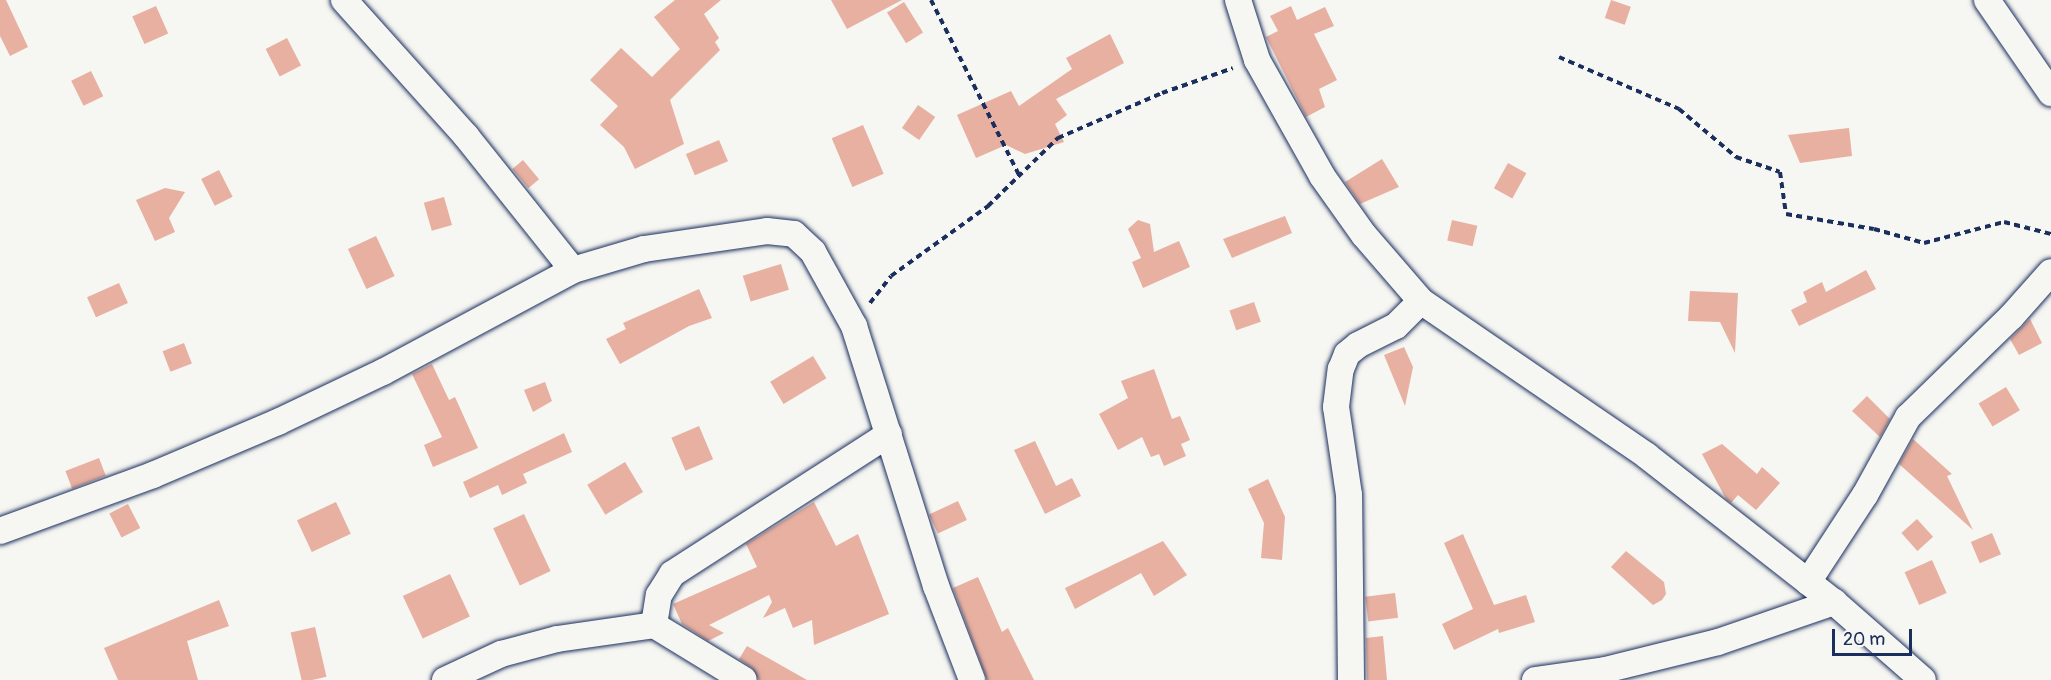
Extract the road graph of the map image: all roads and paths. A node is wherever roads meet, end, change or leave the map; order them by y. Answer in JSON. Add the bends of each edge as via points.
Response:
{"nodes":[{"id":1,"x":344,"y":0,"type":"edge"},
{"id":2,"x":931,"y":0,"type":"edge"},
{"id":3,"x":1238,"y":0,"type":"edge"},
{"id":4,"x":1982,"y":0,"type":"edge"},
{"id":5,"x":1559,"y":57,"type":"dead end"},
{"id":6,"x":1257,"y":60,"type":"junction"},
{"id":7,"x":2051,"y":93,"type":"edge"},
{"id":8,"x":1019,"y":175,"type":"junction"},
{"id":9,"x":2051,"y":234,"type":"edge"},
{"id":10,"x":573,"y":270,"type":"junction"},
{"id":11,"x":2051,"y":272,"type":"edge"},
{"id":12,"x":1421,"y":302,"type":"junction"},
{"id":13,"x":854,"y":326,"type":"junction"},
{"id":14,"x":890,"y":434,"type":"junction"},
{"id":15,"x":0,"y":531,"type":"edge"},
{"id":16,"x":1808,"y":582,"type":"junction"},
{"id":17,"x":1834,"y":602,"type":"junction"},
{"id":18,"x":654,"y":625,"type":"junction"},
{"id":19,"x":445,"y":680,"type":"edge"},
{"id":20,"x":744,"y":680,"type":"edge"},
{"id":21,"x":972,"y":680,"type":"edge"},
{"id":22,"x":1351,"y":680,"type":"edge"},
{"id":23,"x":1535,"y":680,"type":"edge"},
{"id":24,"x":1923,"y":680,"type":"edge"}],
"edges":[{"from":1,"to":10,"type":"street","via":[[466,136]]},
{"from":2,"to":8,"type":"path"},
{"from":3,"to":6,"type":"street"},
{"from":4,"to":7,"type":"street"},
{"from":5,"to":9,"type":"path","via":[[1679,109],[1736,157],[1780,172],[1786,214],[1924,243],[2004,222]]},
{"from":6,"to":8,"type":"path","via":[[1162,93],[1058,138]]},
{"from":6,"to":12,"type":"street","via":[[1322,176],[1364,235]]},
{"from":8,"to":13,"type":"path","via":[[988,206],[891,276]]},
{"from":10,"to":13,"type":"street","via":[[644,249],[767,231],[794,234],[813,252]]},
{"from":10,"to":15,"type":"street","via":[[383,372],[278,422],[153,476]]},
{"from":11,"to":16,"type":"street","via":[[2011,317],[1908,417],[1865,495]]},
{"from":12,"to":16,"type":"street","via":[[1647,456]]},
{"from":12,"to":22,"type":"street","via":[[1396,326],[1347,354],[1341,369],[1336,407],[1349,495]]},
{"from":13,"to":14,"type":"street"},
{"from":14,"to":18,"type":"street","via":[[672,574],[659,595]]},
{"from":14,"to":21,"type":"street","via":[[936,586]]},
{"from":16,"to":17,"type":"street"},
{"from":17,"to":23,"type":"street","via":[[1718,642],[1605,670]]},
{"from":17,"to":24,"type":"street"},
{"from":18,"to":19,"type":"street","via":[[557,639],[501,654]]},
{"from":18,"to":20,"type":"street"}]}
